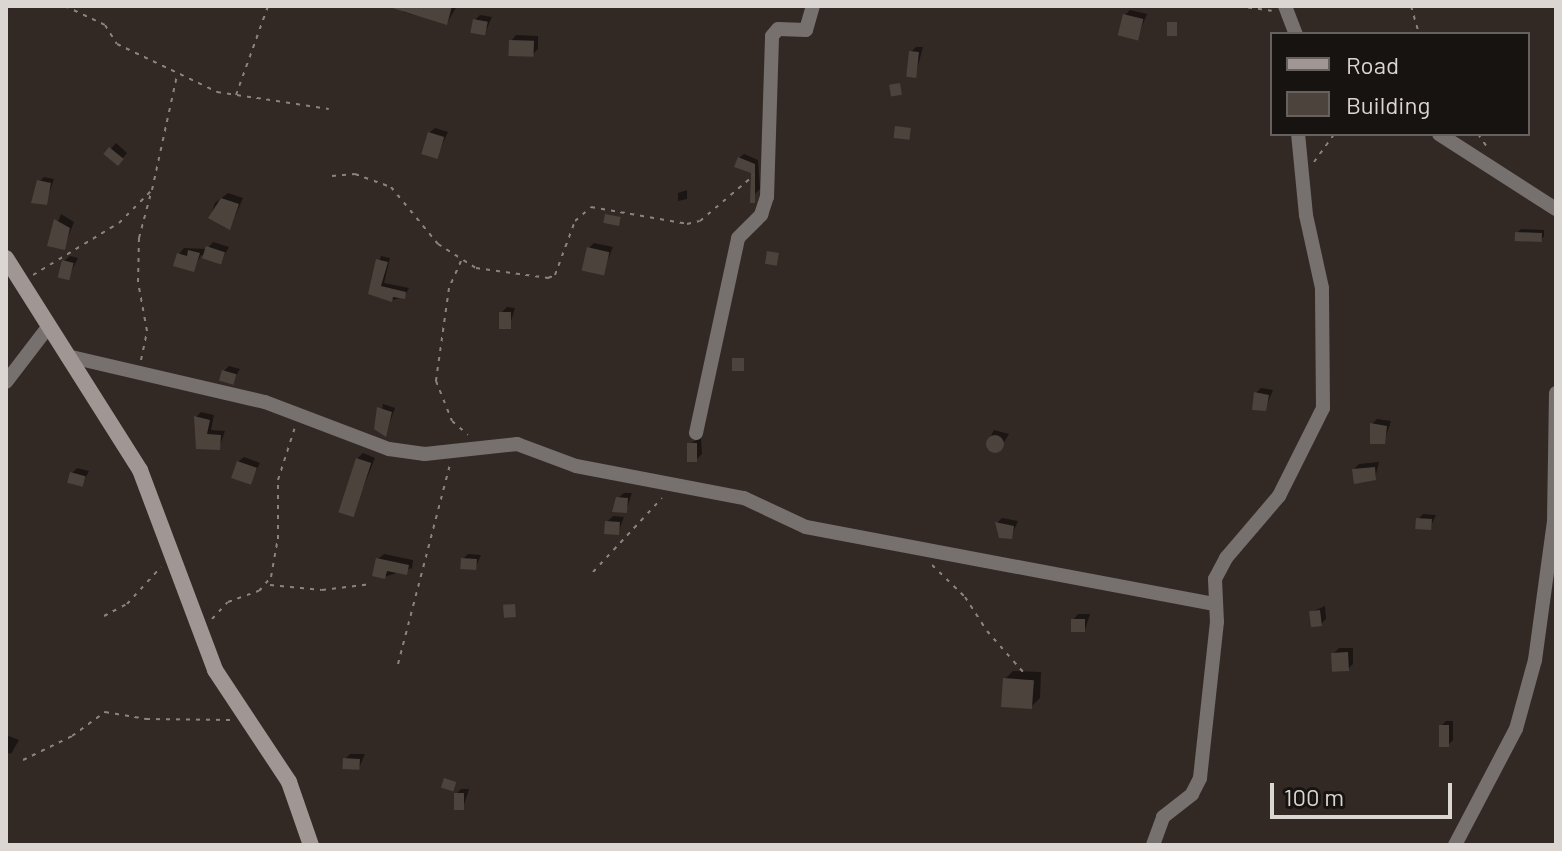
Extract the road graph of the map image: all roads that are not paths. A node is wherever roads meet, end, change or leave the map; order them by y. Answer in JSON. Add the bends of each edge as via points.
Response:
{"nodes":[{"id":1,"x":813,"y":6,"type":"edge"},
{"id":2,"x":1286,"y":11,"type":"edge"},
{"id":3,"x":1295,"y":32,"type":"edge"},
{"id":4,"x":1298,"y":136,"type":"edge"},
{"id":5,"x":1442,"y":136,"type":"edge"},
{"id":6,"x":1556,"y":209,"type":"edge"},
{"id":7,"x":6,"y":258,"type":"edge"},
{"id":8,"x":48,"y":327,"type":"junction"},
{"id":9,"x":67,"y":356,"type":"junction"},
{"id":10,"x":6,"y":382,"type":"edge"},
{"id":11,"x":1556,"y":393,"type":"edge"},
{"id":12,"x":696,"y":433,"type":"dead end"},
{"id":13,"x":1215,"y":604,"type":"junction"},
{"id":14,"x":311,"y":845,"type":"edge"},
{"id":15,"x":1153,"y":845,"type":"edge"},
{"id":16,"x":1455,"y":845,"type":"edge"}],
"edges":[{"from":1,"to":12,"type":"street","via":[[806,30],[778,29],[772,36],[764,209],[738,238]]},
{"from":2,"to":3,"type":"street"},
{"from":4,"to":13,"type":"street","via":[[1322,288],[1323,408],[1279,496],[1219,568]]},
{"from":5,"to":6,"type":"street"},
{"from":7,"to":8,"type":"main road"},
{"from":8,"to":9,"type":"main road"},
{"from":8,"to":10,"type":"street"},
{"from":9,"to":13,"type":"street","via":[[299,415],[389,449],[453,451],[517,444],[598,471],[682,482],[753,501],[806,527]]},
{"from":9,"to":14,"type":"main road","via":[[140,470],[199,630],[244,720],[289,782]]},
{"from":11,"to":16,"type":"street","via":[[1554,521],[1535,660],[1516,729]]},
{"from":13,"to":15,"type":"street","via":[[1198,786],[1163,817]]}]}
